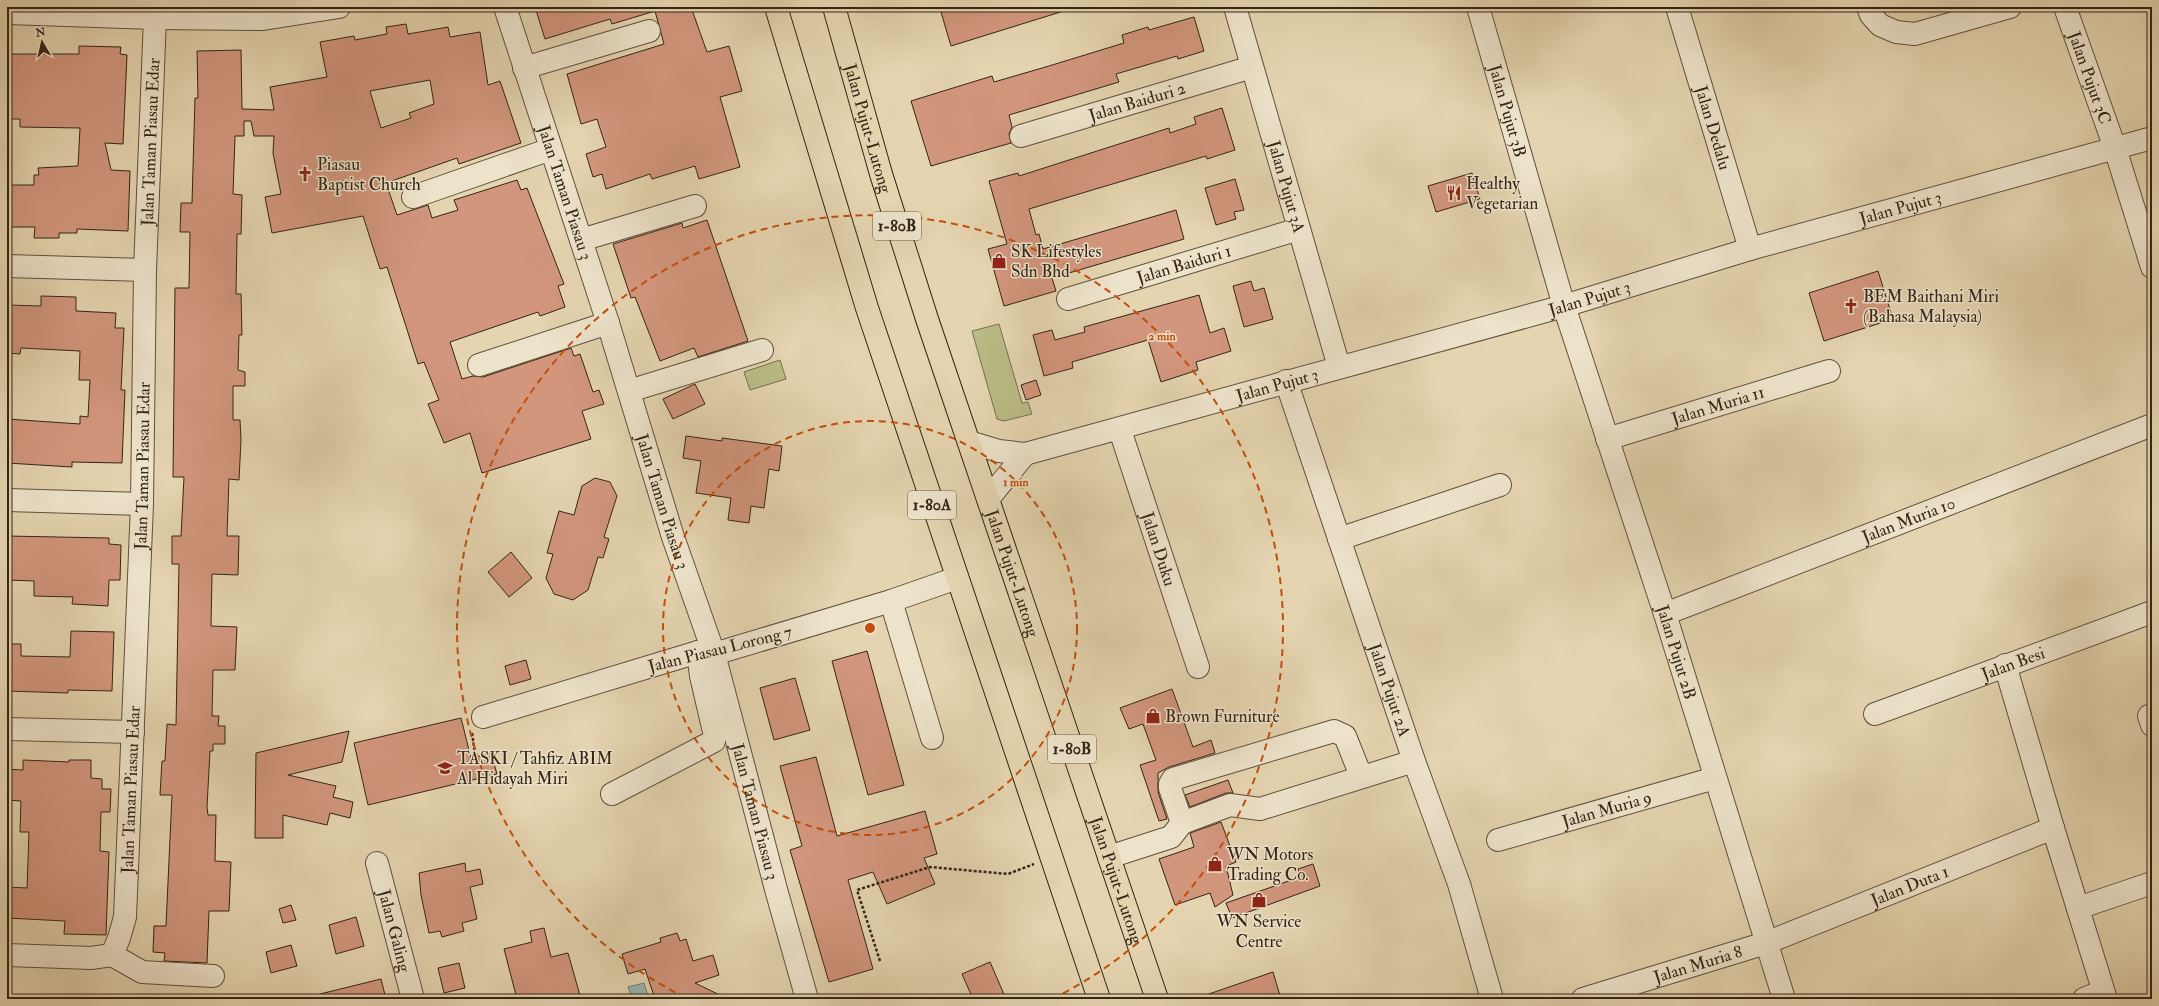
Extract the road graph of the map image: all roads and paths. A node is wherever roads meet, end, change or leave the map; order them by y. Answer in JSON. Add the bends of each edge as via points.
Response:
{"nodes":[{"id":1,"x":339,"y":7,"type":"edge"},
{"id":2,"x":505,"y":7,"type":"edge"},
{"id":3,"x":776,"y":7,"type":"edge"},
{"id":4,"x":834,"y":7,"type":"edge"},
{"id":5,"x":1235,"y":7,"type":"edge"},
{"id":6,"x":1478,"y":7,"type":"edge"},
{"id":7,"x":1677,"y":7,"type":"edge"},
{"id":8,"x":1868,"y":7,"type":"edge"},
{"id":9,"x":2010,"y":7,"type":"edge"},
{"id":10,"x":2065,"y":7,"type":"edge"},
{"id":11,"x":7,"y":13,"type":"edge"},
{"id":12,"x":155,"y":18,"type":"junction"},
{"id":13,"x":649,"y":31,"type":"dead end"},
{"id":14,"x":1252,"y":67,"type":"junction"},
{"id":15,"x":524,"y":68,"type":"junction"},
{"id":16,"x":1021,"y":136,"type":"dead end"},
{"id":17,"x":2152,"y":138,"type":"edge"},
{"id":18,"x":2115,"y":148,"type":"junction"},
{"id":19,"x":551,"y":149,"type":"junction"},
{"id":20,"x":413,"y":197,"type":"dead end"},
{"id":21,"x":695,"y":206,"type":"dead end"},
{"id":22,"x":1299,"y":229,"type":"junction"},
{"id":23,"x":581,"y":240,"type":"junction"},
{"id":24,"x":1750,"y":249,"type":"junction"},
{"id":25,"x":7,"y":266,"type":"edge"},
{"id":26,"x":2152,"y":266,"type":"edge"},
{"id":27,"x":145,"y":270,"type":"junction"},
{"id":28,"x":1068,"y":299,"type":"dead end"},
{"id":29,"x":1564,"y":306,"type":"junction"},
{"id":30,"x":608,"y":322,"type":"junction"},
{"id":31,"x":762,"y":350,"type":"dead end"},
{"id":32,"x":479,"y":365,"type":"dead end"},
{"id":33,"x":1339,"y":367,"type":"junction"},
{"id":34,"x":1829,"y":371,"type":"dead end"},
{"id":35,"x":1286,"y":381,"type":"junction"},
{"id":36,"x":629,"y":391,"type":"junction"},
{"id":37,"x":2152,"y":426,"type":"edge"},
{"id":38,"x":1120,"y":430,"type":"junction"},
{"id":39,"x":1607,"y":439,"type":"junction"},
{"id":40,"x":969,"y":442,"type":"junction"},
{"id":41,"x":1025,"y":454,"type":"junction"},
{"id":42,"x":1500,"y":486,"type":"dead end"},
{"id":43,"x":7,"y":500,"type":"edge"},
{"id":44,"x":988,"y":500,"type":"junction"},
{"id":45,"x":142,"y":504,"type":"junction"},
{"id":46,"x":1339,"y":539,"type":"junction"},
{"id":47,"x":957,"y":578,"type":"junction"},
{"id":48,"x":891,"y":601,"type":"junction"},
{"id":49,"x":2152,"y":612,"type":"edge"},
{"id":50,"x":1665,"y":614,"type":"junction"},
{"id":51,"x":706,"y":653,"type":"junction"},
{"id":52,"x":2005,"y":665,"type":"junction"},
{"id":53,"x":1198,"y":667,"type":"dead end"},
{"id":54,"x":1875,"y":714,"type":"dead end"},
{"id":55,"x":483,"y":716,"type":"dead end"},
{"id":56,"x":7,"y":729,"type":"edge"},
{"id":57,"x":133,"y":732,"type":"junction"},
{"id":58,"x":932,"y":738,"type":"dead end"},
{"id":59,"x":1414,"y":761,"type":"junction"},
{"id":60,"x":1361,"y":776,"type":"junction"},
{"id":61,"x":1715,"y":778,"type":"junction"},
{"id":62,"x":612,"y":794,"type":"dead end"},
{"id":63,"x":1182,"y":823,"type":"junction"},
{"id":64,"x":2052,"y":828,"type":"junction"},
{"id":65,"x":1498,"y":840,"type":"dead end"},
{"id":66,"x":1109,"y":857,"type":"junction"},
{"id":67,"x":1052,"y":858,"type":"junction"},
{"id":68,"x":377,"y":863,"type":"dead end"},
{"id":69,"x":2152,"y":883,"type":"edge"},
{"id":70,"x":2078,"y":908,"type":"junction"},
{"id":71,"x":1766,"y":942,"type":"junction"},
{"id":72,"x":7,"y":955,"type":"edge"},
{"id":73,"x":112,"y":955,"type":"junction"},
{"id":74,"x":880,"y":961,"type":"dead end"},
{"id":75,"x":213,"y":976,"type":"dead end"},
{"id":76,"x":2098,"y":996,"type":"edge"},
{"id":77,"x":413,"y":999,"type":"edge"},
{"id":78,"x":807,"y":999,"type":"edge"},
{"id":79,"x":1099,"y":999,"type":"edge"},
{"id":80,"x":1157,"y":999,"type":"edge"},
{"id":81,"x":1492,"y":999,"type":"edge"},
{"id":82,"x":1583,"y":999,"type":"edge"},
{"id":83,"x":1784,"y":999,"type":"edge"}],
"edges":[{"from":1,"to":12,"type":"street","via":[[263,19]]},
{"from":2,"to":15,"type":"street","name":"Jalan Taman Piasau 3"},
{"from":3,"to":47,"type":"highway","number":"1-80A","via":[[866,308]]},
{"from":4,"to":40,"type":"highway","name":"Jalan Pujut-Lutong","number":"1-80B","via":[[881,174]]},
{"from":5,"to":14,"type":"street","name":"Jalan Pujut 3A"},
{"from":6,"to":29,"type":"street","name":"Jalan Pujut 3B"},
{"from":7,"to":24,"type":"street","name":"Jalan Dedalu"},
{"from":8,"to":9,"type":"street","via":[[1880,25],[1896,32],[1916,34]]},
{"from":10,"to":18,"type":"street","name":"Jalan Pujut 3C"},
{"from":11,"to":12,"type":"street"},
{"from":12,"to":27,"type":"street","name":"Jalan Taman Piasau Edar"},
{"from":13,"to":15,"type":"street"},
{"from":14,"to":16,"type":"street","name":"Jalan Baiduri 2"},
{"from":14,"to":22,"type":"street","name":"Jalan Pujut 3A"},
{"from":15,"to":19,"type":"street","name":"Jalan Taman Piasau 3"},
{"from":17,"to":18,"type":"street","name":"Jalan Pujut 3"},
{"from":18,"to":24,"type":"street","name":"Jalan Pujut 3"},
{"from":18,"to":26,"type":"street","name":"Jalan Pujut 3C"},
{"from":19,"to":20,"type":"street"},
{"from":19,"to":23,"type":"street","name":"Jalan Taman Piasau 3"},
{"from":21,"to":23,"type":"street"},
{"from":22,"to":28,"type":"street","name":"Jalan Baiduri 1"},
{"from":22,"to":33,"type":"street","name":"Jalan Pujut 3A"},
{"from":23,"to":30,"type":"street","name":"Jalan Taman Piasau 3"},
{"from":24,"to":29,"type":"street","name":"Jalan Pujut 3"},
{"from":25,"to":27,"type":"street"},
{"from":27,"to":45,"type":"street","name":"Jalan Taman Piasau Edar"},
{"from":29,"to":33,"type":"street","name":"Jalan Pujut 3"},
{"from":29,"to":39,"type":"street","name":"Jalan Pujut 2B"},
{"from":30,"to":32,"type":"street"},
{"from":30,"to":36,"type":"street","name":"Jalan Taman Piasau 3"},
{"from":31,"to":36,"type":"street"},
{"from":33,"to":35,"type":"street","name":"Jalan Pujut 3"},
{"from":34,"to":39,"type":"street","name":"Jalan Muria 11"},
{"from":35,"to":38,"type":"street","name":"Jalan Pujut 3"},
{"from":35,"to":46,"type":"street","name":"Jalan Pujut 2A"},
{"from":36,"to":51,"type":"street","name":"Jalan Taman Piasau 3"},
{"from":37,"to":50,"type":"street","name":"Jalan Muria 10"},
{"from":38,"to":41,"type":"street","name":"Jalan Pujut 3"},
{"from":38,"to":53,"type":"street","name":"Jalan Duku"},
{"from":39,"to":50,"type":"street","name":"Jalan Pujut 2B"},
{"from":40,"to":41,"type":"street","name":"Jalan Pujut 3","via":[[999,451]]},
{"from":40,"to":44,"type":"highway","name":"Jalan Pujut-Lutong","number":"1-80B"},
{"from":41,"to":44,"type":"street"},
{"from":42,"to":46,"type":"street"},
{"from":43,"to":45,"type":"street"},
{"from":44,"to":66,"type":"highway","name":"Jalan Pujut-Lutong","number":"1-80B"},
{"from":45,"to":57,"type":"street","name":"Jalan Taman Piasau Edar"},
{"from":46,"to":59,"type":"street","name":"Jalan Pujut 2A"},
{"from":47,"to":48,"type":"street","name":"Jalan Piasau Lorong 7"},
{"from":47,"to":67,"type":"highway","number":"1-80A"},
{"from":48,"to":51,"type":"street","name":"Jalan Piasau Lorong 7"},
{"from":48,"to":58,"type":"street"},
{"from":49,"to":52,"type":"street","name":"Jalan Besi"},
{"from":50,"to":61,"type":"street","name":"Jalan Pujut 2B"},
{"from":51,"to":55,"type":"street","name":"Jalan Piasau Lorong 7"},
{"from":51,"to":62,"type":"street","via":[[701,676],[714,741]]},
{"from":51,"to":78,"type":"street","name":"Jalan Taman Piasau 3"},
{"from":52,"to":54,"type":"street","name":"Jalan Besi"},
{"from":52,"to":64,"type":"street"},
{"from":56,"to":57,"type":"street"},
{"from":57,"to":73,"type":"street","name":"Jalan Taman Piasau Edar","via":[[125,917]]},
{"from":59,"to":60,"type":"street"},
{"from":59,"to":81,"type":"street","name":"Jalan Pujut 2A","via":[[1472,923]]},
{"from":60,"to":63,"type":"street","via":[[1260,809],[1230,805]]},
{"from":60,"to":63,"type":"street","via":[[1345,736],[1334,731],[1173,779],[1170,788]]},
{"from":61,"to":65,"type":"street","name":"Jalan Muria 9"},
{"from":61,"to":71,"type":"street","name":"Jalan Pujut 2B"},
{"from":63,"to":66,"type":"street","via":[[1171,837]]},
{"from":64,"to":70,"type":"street"},
{"from":64,"to":71,"type":"street","name":"Jalan Duta 1"},
{"from":66,"to":80,"type":"highway","name":"Jalan Pujut-Lutong","number":"1-80B"},
{"from":67,"to":74,"type":"path","via":[[1008,874],[930,867],[857,890]]},
{"from":67,"to":79,"type":"highway","number":"1-80A"},
{"from":68,"to":77,"type":"street","name":"Jalan Galing"},
{"from":69,"to":70,"type":"street"},
{"from":70,"to":76,"type":"street"},
{"from":71,"to":82,"type":"street","name":"Jalan Muria 8"},
{"from":71,"to":83,"type":"street","name":"Jalan Pujut 2B"},
{"from":72,"to":73,"type":"street","via":[[92,958]]},
{"from":73,"to":75,"type":"street","via":[[142,972]]}]}
